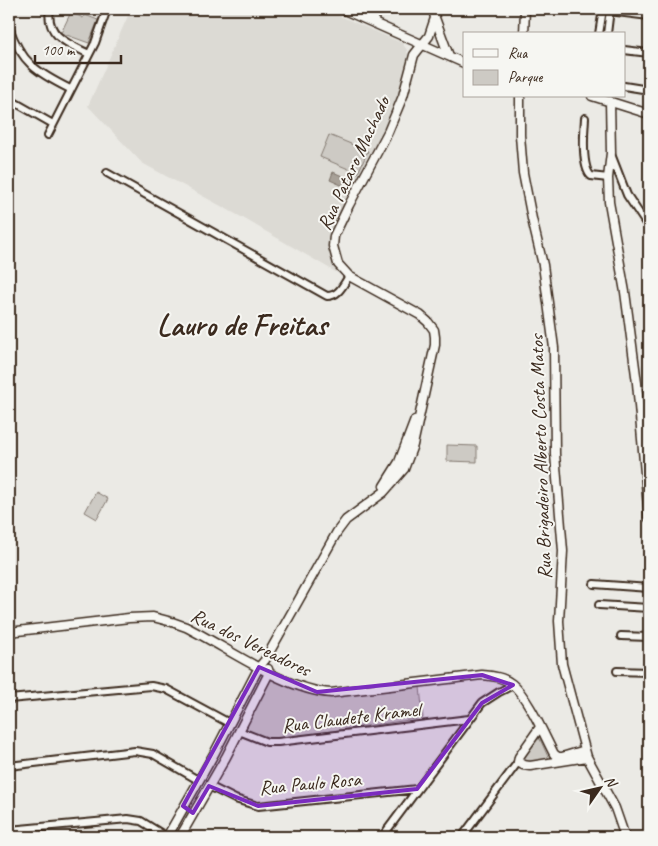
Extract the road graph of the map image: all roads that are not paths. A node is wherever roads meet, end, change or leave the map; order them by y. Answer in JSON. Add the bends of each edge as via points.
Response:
{"nodes":[{"id":1,"x":50,"y":9,"type":"edge"},
{"id":2,"x":107,"y":9,"type":"edge"},
{"id":3,"x":342,"y":9,"type":"edge"},
{"id":4,"x":361,"y":9,"type":"edge"},
{"id":5,"x":376,"y":9,"type":"edge"},
{"id":6,"x":433,"y":9,"type":"edge"},
{"id":7,"x":525,"y":9,"type":"edge"},
{"id":8,"x":607,"y":10,"type":"edge"},
{"id":9,"x":350,"y":12,"type":"junction"},
{"id":10,"x":649,"y":16,"type":"edge"},
{"id":11,"x":435,"y":18,"type":"junction"},
{"id":12,"x":374,"y":23,"type":"junction"},
{"id":13,"x":9,"y":27,"type":"edge"},
{"id":14,"x":603,"y":31,"type":"edge"},
{"id":15,"x":524,"y":32,"type":"edge"},
{"id":16,"x":429,"y":36,"type":"junction"},
{"id":17,"x":411,"y":40,"type":"junction"},
{"id":18,"x":423,"y":45,"type":"junction"},
{"id":19,"x":626,"y":50,"type":"edge"},
{"id":20,"x":649,"y":53,"type":"edge"},
{"id":21,"x":89,"y":54,"type":"junction"},
{"id":22,"x":414,"y":55,"type":"junction"},
{"id":23,"x":449,"y":56,"type":"junction"},
{"id":24,"x":463,"y":63,"type":"edge"},
{"id":25,"x":626,"y":86,"type":"edge"},
{"id":26,"x":70,"y":89,"type":"junction"},
{"id":27,"x":649,"y":90,"type":"edge"},
{"id":28,"x":520,"y":98,"type":"edge"},
{"id":29,"x":599,"y":98,"type":"edge"},
{"id":30,"x":9,"y":99,"type":"edge"},
{"id":31,"x":610,"y":101,"type":"junction"},
{"id":32,"x":649,"y":114,"type":"edge"},
{"id":33,"x":585,"y":118,"type":"dead end"},
{"id":34,"x":53,"y":124,"type":"junction"},
{"id":35,"x":48,"y":134,"type":"dead end"},
{"id":36,"x":611,"y":153,"type":"junction"},
{"id":37,"x":107,"y":172,"type":"dead end"},
{"id":38,"x":608,"y":178,"type":"junction"},
{"id":39,"x":649,"y":228,"type":"edge"},
{"id":40,"x":349,"y":276,"type":"junction"},
{"id":41,"x":419,"y":412,"type":"junction"},
{"id":42,"x":646,"y":438,"type":"edge"},
{"id":43,"x":403,"y":448,"type":"junction"},
{"id":44,"x":410,"y":454,"type":"junction"},
{"id":45,"x":401,"y":466,"type":"junction"},
{"id":46,"x":649,"y":518,"type":"edge"},
{"id":47,"x":594,"y":584,"type":"dead end"},
{"id":48,"x":649,"y":588,"type":"edge"},
{"id":49,"x":599,"y":605,"type":"dead end"},
{"id":50,"x":649,"y":608,"type":"edge"},
{"id":51,"x":9,"y":632,"type":"edge"},
{"id":52,"x":621,"y":636,"type":"dead end"},
{"id":53,"x":649,"y":637,"type":"edge"},
{"id":54,"x":265,"y":660,"type":"junction"},
{"id":55,"x":259,"y":667,"type":"junction"},
{"id":56,"x":617,"y":670,"type":"dead end"},
{"id":57,"x":649,"y":672,"type":"edge"},
{"id":58,"x":269,"y":673,"type":"junction"},
{"id":59,"x":513,"y":685,"type":"junction"},
{"id":60,"x":9,"y":699,"type":"edge"},
{"id":61,"x":469,"y":719,"type":"junction"},
{"id":62,"x":229,"y":723,"type":"junction"},
{"id":63,"x":540,"y":727,"type":"junction"},
{"id":64,"x":239,"y":731,"type":"junction"},
{"id":65,"x":215,"y":752,"type":"junction"},
{"id":66,"x":586,"y":753,"type":"junction"},
{"id":67,"x":226,"y":757,"type":"junction"},
{"id":68,"x":518,"y":762,"type":"junction"},
{"id":69,"x":9,"y":766,"type":"edge"},
{"id":70,"x":198,"y":780,"type":"junction"},
{"id":71,"x":209,"y":786,"type":"junction"},
{"id":72,"x":417,"y":789,"type":"junction"},
{"id":73,"x":184,"y":806,"type":"junction"},
{"id":74,"x":193,"y":813,"type":"junction"},
{"id":75,"x":9,"y":830,"type":"edge"},
{"id":76,"x":167,"y":837,"type":"edge"},
{"id":77,"x":180,"y":837,"type":"edge"},
{"id":78,"x":382,"y":837,"type":"edge"},
{"id":79,"x":462,"y":837,"type":"edge"},
{"id":80,"x":625,"y":837,"type":"edge"}],
"edges":[{"from":1,"to":21,"type":"street","via":[[49,23],[57,36]]},
{"from":2,"to":21,"type":"street"},
{"from":3,"to":9,"type":"street"},
{"from":4,"to":9,"type":"street"},
{"from":5,"to":12,"type":"street"},
{"from":6,"to":11,"type":"street"},
{"from":7,"to":15,"type":"street"},
{"from":8,"to":10,"type":"street"},
{"from":8,"to":14,"type":"street"},
{"from":9,"to":12,"type":"street"},
{"from":11,"to":16,"type":"street","name":"Rua Pataro Machado"},
{"from":11,"to":23,"type":"street"},
{"from":12,"to":17,"type":"street"},
{"from":13,"to":26,"type":"street","via":[[22,55],[33,68]]},
{"from":16,"to":17,"type":"street"},
{"from":16,"to":18,"type":"street","name":"Rua Pataro Machado"},
{"from":17,"to":18,"type":"street"},
{"from":17,"to":22,"type":"street"},
{"from":18,"to":22,"type":"street","name":"Rua Pataro Machado"},
{"from":18,"to":23,"type":"street"},
{"from":19,"to":20,"type":"street"},
{"from":21,"to":26,"type":"street"},
{"from":22,"to":40,"type":"street","name":"Rua Pataro Machado","via":[[388,132],[334,236],[338,264]]},
{"from":23,"to":24,"type":"street"},
{"from":25,"to":27,"type":"street"},
{"from":26,"to":34,"type":"street"},
{"from":28,"to":66,"type":"street","name":"Rua Brigadeiro Alberto Costa Matos","via":[[523,172],[543,265],[554,348],[554,454],[563,551],[560,648]]},
{"from":29,"to":31,"type":"street"},
{"from":30,"to":34,"type":"street"},
{"from":31,"to":32,"type":"street"},
{"from":31,"to":36,"type":"street"},
{"from":33,"to":38,"type":"street","via":[[587,172],[591,176]]},
{"from":34,"to":35,"type":"street"},
{"from":36,"to":38,"type":"street"},
{"from":36,"to":39,"type":"street","via":[[627,195]]},
{"from":37,"to":40,"type":"street","via":[[327,296],[338,293]]},
{"from":38,"to":42,"type":"street"},
{"from":40,"to":41,"type":"street","name":"Rua Pataro Machado","via":[[420,315],[434,330],[435,345]]},
{"from":41,"to":43,"type":"street","name":"Rua Pataro Machado"},
{"from":41,"to":44,"type":"street","name":"Rua Pataro Machado"},
{"from":42,"to":46,"type":"street"},
{"from":43,"to":44,"type":"street"},
{"from":43,"to":45,"type":"street","name":"Rua Pataro Machado"},
{"from":44,"to":45,"type":"street","name":"Rua Pataro Machado"},
{"from":45,"to":54,"type":"street","name":"Rua Pataro Machado","via":[[395,481],[346,520],[337,532]]},
{"from":47,"to":48,"type":"street"},
{"from":49,"to":50,"type":"street"},
{"from":51,"to":55,"type":"street","name":"Rua dos Vereadores","via":[[153,617],[186,627]]},
{"from":52,"to":53,"type":"street"},
{"from":54,"to":55,"type":"street","name":"Rua Pataro Machado"},
{"from":54,"to":58,"type":"street"},
{"from":55,"to":58,"type":"street","name":"Rua dos Vereadores"},
{"from":55,"to":62,"type":"street","name":"Rua Pataro Machado"},
{"from":56,"to":57,"type":"street"},
{"from":58,"to":59,"type":"street","name":"Rua dos Vereadores","via":[[317,692],[331,693],[482,675],[497,677]]},
{"from":58,"to":64,"type":"street"},
{"from":59,"to":61,"type":"street","via":[[482,703]]},
{"from":59,"to":63,"type":"street"},
{"from":60,"to":62,"type":"street","via":[[158,687]]},
{"from":61,"to":64,"type":"street","name":"Rua Claudete Kramel","via":[[278,742],[267,742]]},
{"from":61,"to":72,"type":"street"},
{"from":62,"to":65,"type":"street","name":"Rua Pataro Machado"},
{"from":63,"to":66,"type":"street","via":[[558,757]]},
{"from":63,"to":68,"type":"street"},
{"from":64,"to":67,"type":"street"},
{"from":65,"to":67,"type":"street"},
{"from":65,"to":70,"type":"street","name":"Rua Pataro Machado"},
{"from":66,"to":68,"type":"street","via":[[530,766]]},
{"from":66,"to":80,"type":"street","name":"Rua Brigadeiro Alberto Costa Matos"},
{"from":67,"to":71,"type":"street"},
{"from":68,"to":79,"type":"street"},
{"from":69,"to":70,"type":"street","via":[[136,751],[153,754]]},
{"from":70,"to":73,"type":"street","name":"Rua Pataro Machado"},
{"from":71,"to":72,"type":"street","name":"Rua Paulo Rosa","via":[[258,806]]},
{"from":71,"to":74,"type":"street"},
{"from":72,"to":78,"type":"street"},
{"from":73,"to":74,"type":"street"},
{"from":73,"to":76,"type":"street","name":"Rua Pataro Machado"},
{"from":74,"to":77,"type":"street"},
{"from":75,"to":76,"type":"street","via":[[128,819],[141,821]]}]}
